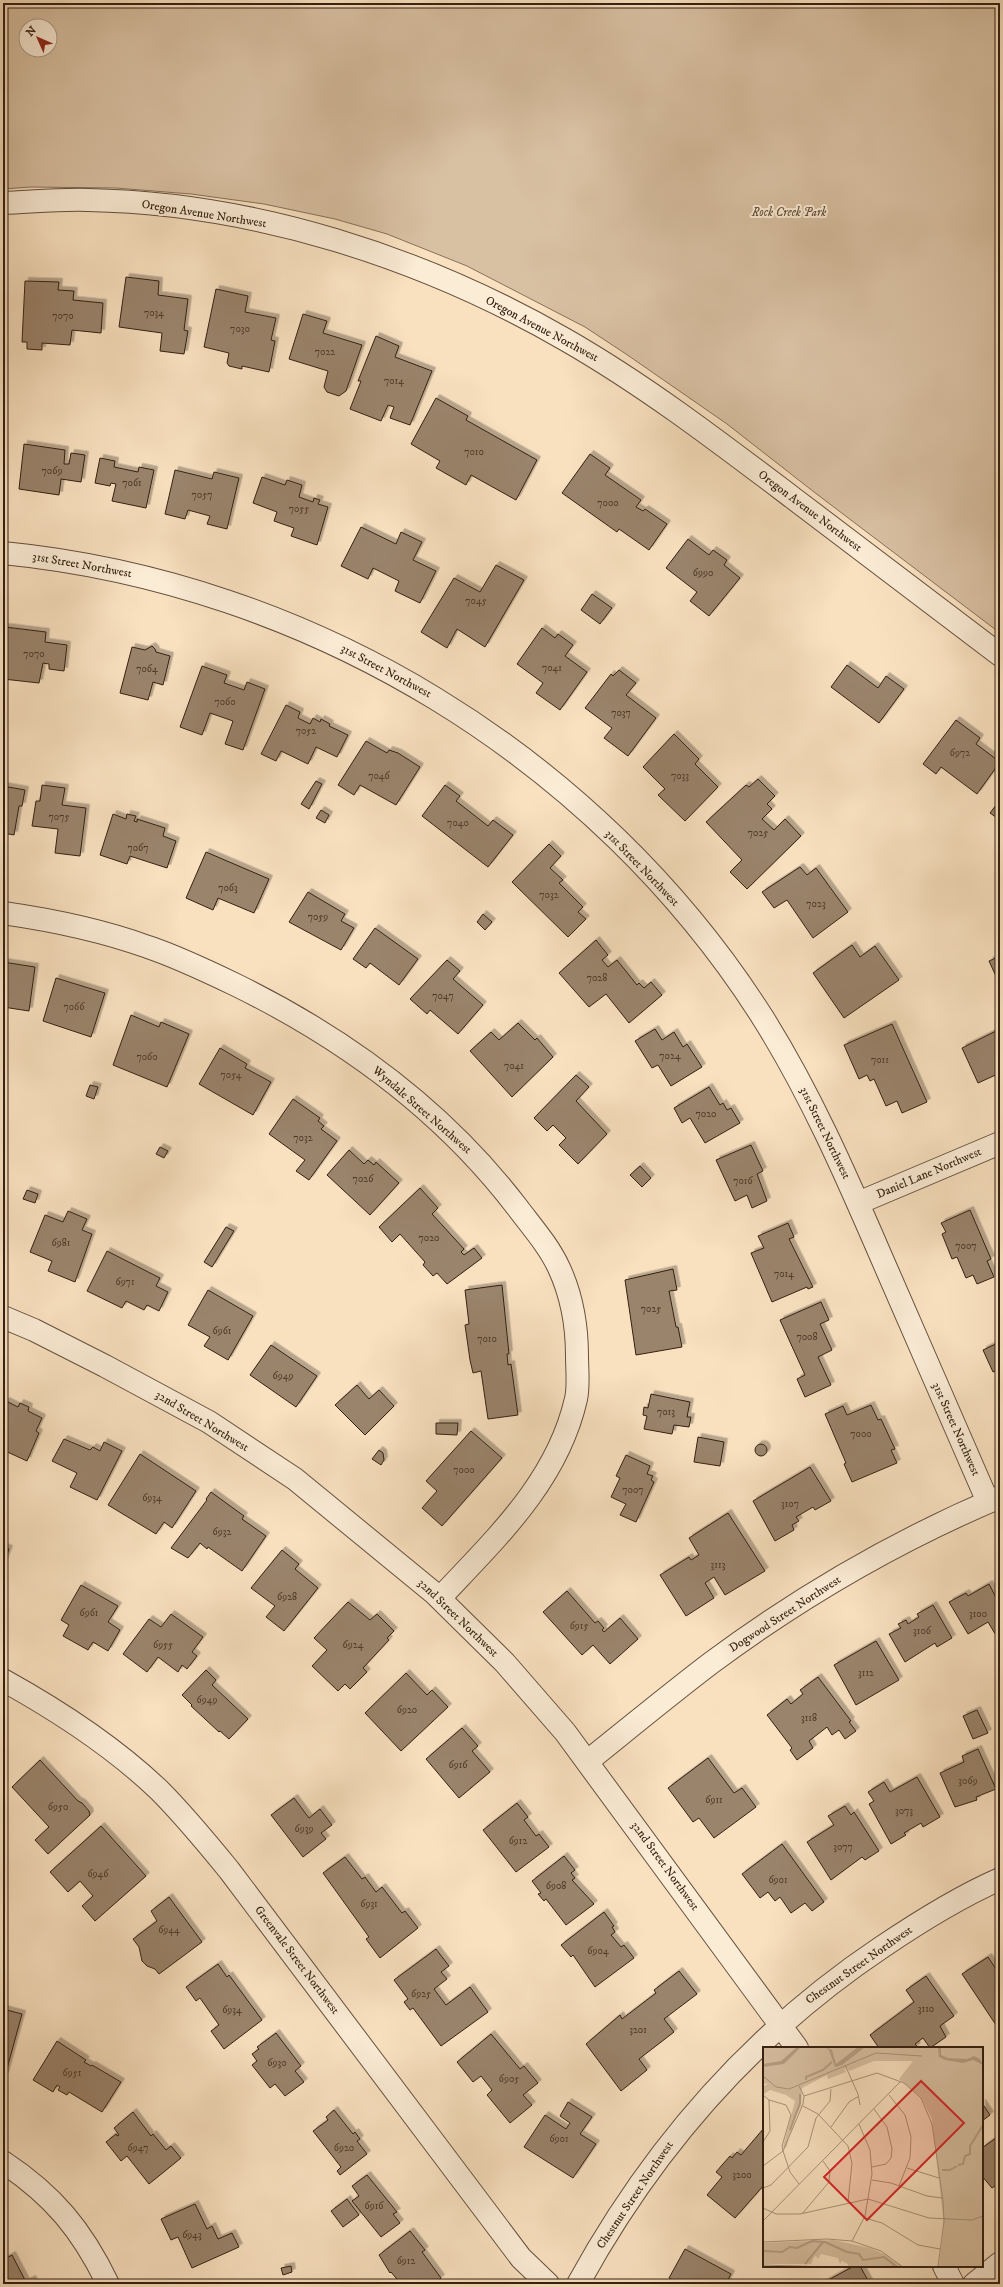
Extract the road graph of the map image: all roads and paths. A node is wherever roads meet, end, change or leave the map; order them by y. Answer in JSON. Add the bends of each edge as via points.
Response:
{"nodes":[{"id":1,"x":3,"y":203,"type":"edge"},
{"id":2,"x":3,"y":553,"type":"edge"},
{"id":3,"x":1000,"y":655,"type":"edge"},
{"id":4,"x":3,"y":914,"type":"edge"},
{"id":5,"x":1000,"y":1143,"type":"edge"},
{"id":6,"x":858,"y":1203,"type":"junction"},
{"id":7,"x":3,"y":1317,"type":"edge"},
{"id":8,"x":994,"y":1500,"type":"edge"},
{"id":9,"x":440,"y":1598,"type":"junction"},
{"id":10,"x":3,"y":1680,"type":"edge"},
{"id":11,"x":588,"y":1761,"type":"junction"},
{"id":12,"x":1000,"y":1879,"type":"edge"},
{"id":13,"x":780,"y":2025,"type":"junction"},
{"id":14,"x":796,"y":2047,"type":"edge"},
{"id":15,"x":3,"y":2162,"type":"edge"},
{"id":16,"x":1000,"y":2263,"type":"edge"},
{"id":17,"x":944,"y":2267,"type":"edge"},
{"id":18,"x":108,"y":2284,"type":"edge"},
{"id":19,"x":548,"y":2284,"type":"edge"},
{"id":20,"x":578,"y":2284,"type":"edge"},
{"id":21,"x":953,"y":2284,"type":"edge"},
{"id":22,"x":974,"y":2284,"type":"edge"}],
"edges":[{"from":1,"to":3,"type":"street","name":"Oregon Avenue Northwest","via":[[87,200],[207,211],[313,234],[467,290],[565,340],[675,409]]},
{"from":2,"to":6,"type":"street","name":"31st Street Northwest","via":[[56,558],[103,567],[218,597],[291,624],[351,651],[414,684],[523,760],[596,821],[644,868],[699,929],[762,1016],[800,1080]]},
{"from":4,"to":9,"type":"street","name":"Wyndale Street Northwest","via":[[62,922],[148,946],[191,964],[309,1023],[353,1052],[447,1129],[495,1178],[541,1237],[559,1268],[577,1331],[576,1396],[566,1433],[549,1470],[523,1507]]},
{"from":5,"to":6,"type":"street","name":"Daniel Lane Northwest"},
{"from":6,"to":8,"type":"street","name":"31st Street Northwest"},
{"from":7,"to":9,"type":"street","name":"32nd Street Northwest","via":[[105,1366],[209,1422],[295,1479]]},
{"from":8,"to":11,"type":"street","name":"Dogwood Street Northwest","via":[[886,1553],[798,1603],[711,1663]]},
{"from":9,"to":11,"type":"street","name":"32nd Street Northwest","via":[[525,1684]]},
{"from":10,"to":19,"type":"street","name":"Greenvale Street Northwest","via":[[38,1699],[93,1735],[129,1763],[160,1791],[198,1832],[520,2258]]},
{"from":11,"to":13,"type":"street","name":"32nd Street Northwest"},
{"from":12,"to":13,"type":"street","name":"Chestnut Street Northwest","via":[[906,1931],[839,1976]]},
{"from":13,"to":14,"type":"street","name":"32nd Street Northwest"},
{"from":13,"to":20,"type":"street","name":"Chestnut Street Northwest","via":[[741,2062],[684,2125],[633,2193]]},
{"from":15,"to":18,"type":"street","via":[[38,2187],[61,2210],[85,2241]]},
{"from":16,"to":22,"type":"street"},
{"from":17,"to":21,"type":"street"}]}
